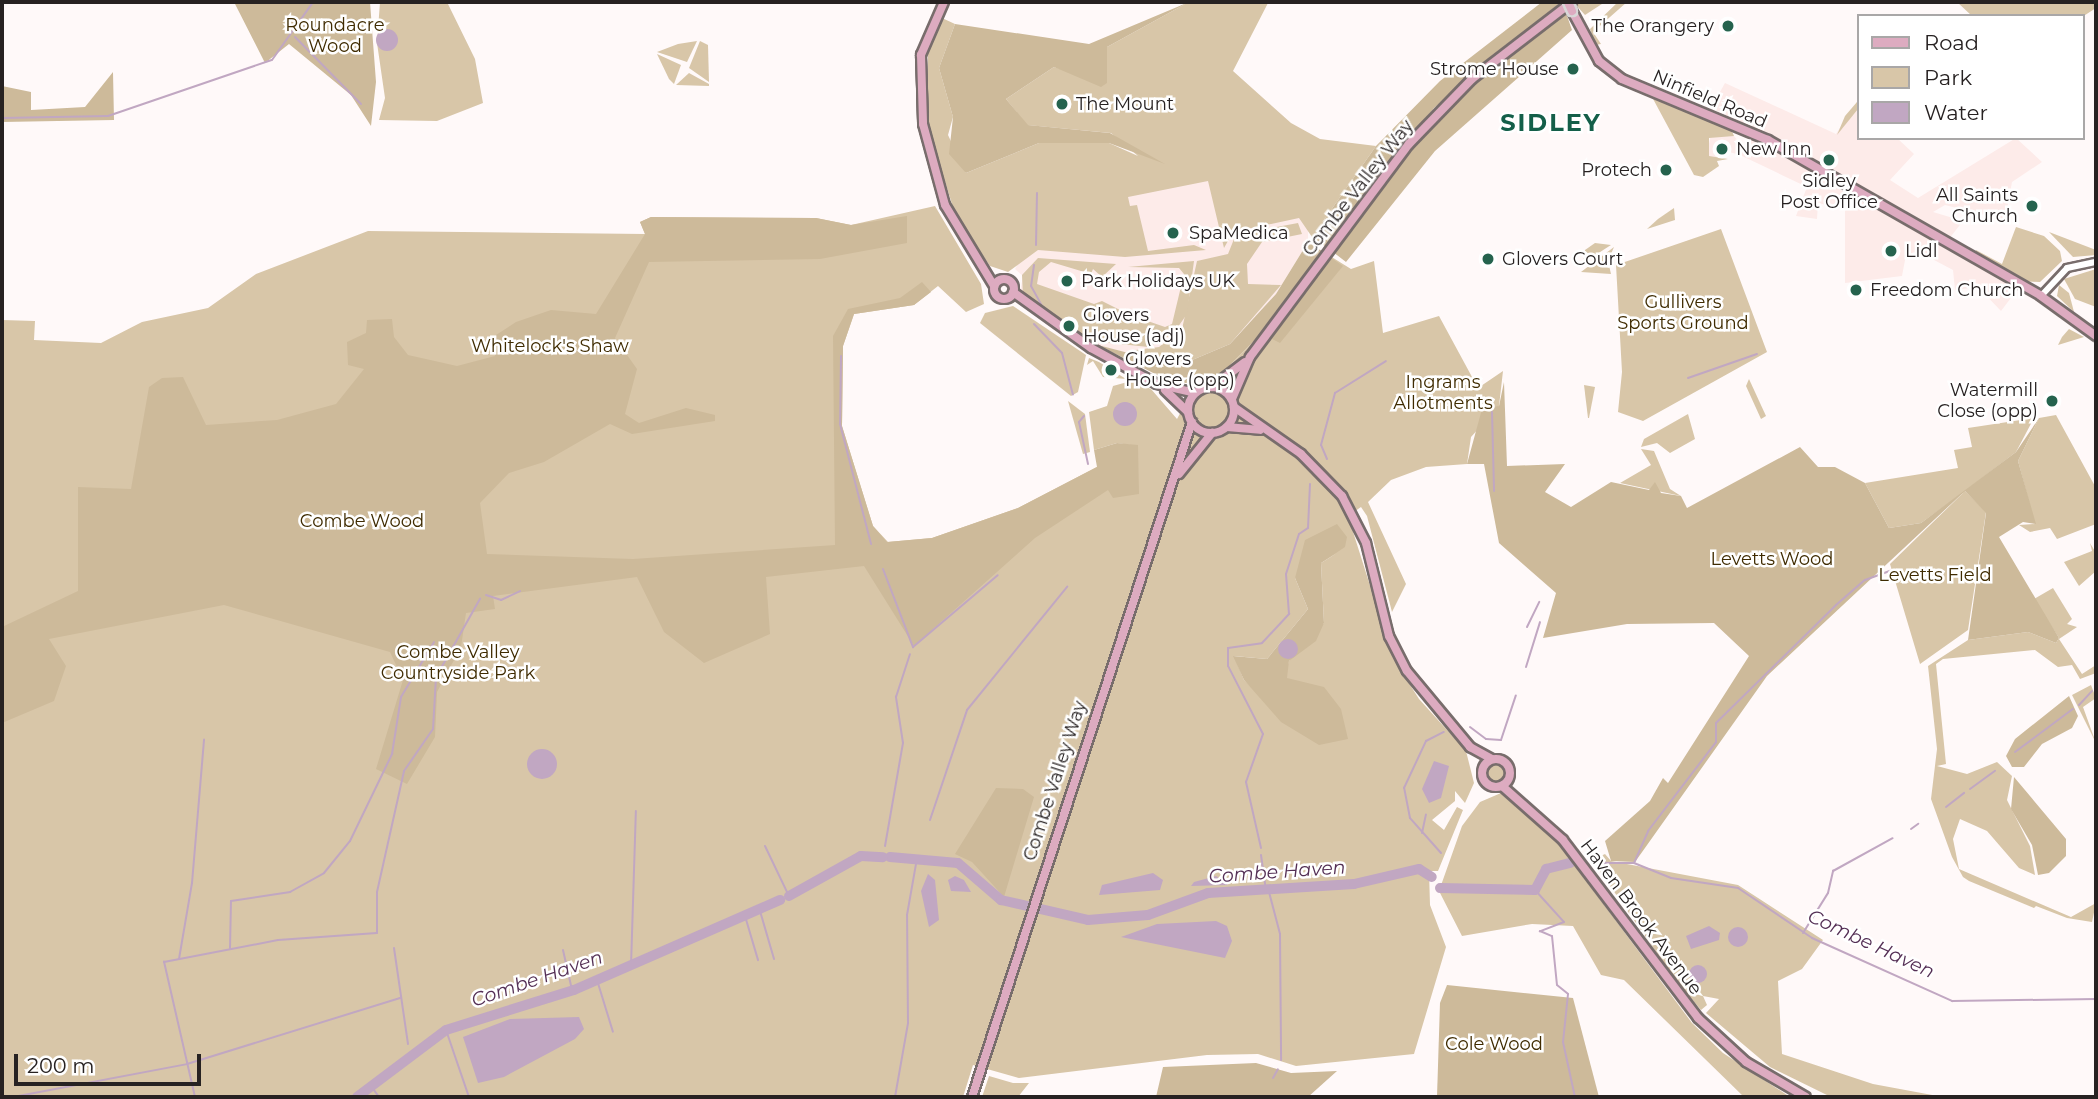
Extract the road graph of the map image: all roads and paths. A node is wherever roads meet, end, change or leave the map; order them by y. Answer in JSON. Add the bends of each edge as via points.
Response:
{"nodes":[{"id":1,"x":944,"y":2,"type":"edge"},
{"id":2,"x":1571,"y":5,"type":"edge"},
{"id":3,"x":2096,"y":262,"type":"edge"},
{"id":4,"x":997,"y":283,"type":"junction"},
{"id":5,"x":1013,"y":292,"type":"junction"},
{"id":6,"x":2041,"y":296,"type":"junction"},
{"id":7,"x":1006,"y":298,"type":"junction"},
{"id":8,"x":1025,"y":306,"type":"junction"},
{"id":9,"x":2096,"y":335,"type":"edge"},
{"id":10,"x":1250,"y":357,"type":"junction"},
{"id":11,"x":1157,"y":384,"type":"junction"},
{"id":12,"x":1212,"y":387,"type":"junction"},
{"id":13,"x":1195,"y":393,"type":"junction"},
{"id":14,"x":1233,"y":402,"type":"junction"},
{"id":15,"x":1188,"y":412,"type":"junction"},
{"id":16,"x":1192,"y":422,"type":"junction"},
{"id":17,"x":1227,"y":428,"type":"junction"},
{"id":18,"x":1266,"y":432,"type":"junction"},
{"id":19,"x":1212,"y":433,"type":"junction"},
{"id":20,"x":1175,"y":478,"type":"junction"},
{"id":21,"x":1470,"y":747,"type":"junction"},
{"id":22,"x":1492,"y":759,"type":"junction"},
{"id":23,"x":1482,"y":771,"type":"junction"},
{"id":24,"x":1510,"y":777,"type":"junction"},
{"id":25,"x":1502,"y":786,"type":"junction"},
{"id":26,"x":1522,"y":798,"type":"junction"},
{"id":27,"x":972,"y":1097,"type":"edge"},
{"id":28,"x":1806,"y":1097,"type":"edge"}],
"edges":[{"from":1,"to":4,"type":"main road","via":[[921,55],[923,124],[945,205]]},
{"from":2,"to":6,"type":"main road","name":"Ninfield Road","via":[[1599,61],[1622,79],[1768,140]]},
{"from":2,"to":10,"type":"main road","name":"Combe Valley Way","via":[[1472,79],[1409,144]]},
{"from":3,"to":6,"type":"street","via":[[2067,268]]},
{"from":4,"to":5,"type":"main road","via":[[1011,282]]},
{"from":4,"to":7,"type":"main road"},
{"from":5,"to":7,"type":"main road"},
{"from":5,"to":8,"type":"main road"},
{"from":6,"to":9,"type":"main road","name":"Ninfield Road"},
{"from":7,"to":8,"type":"main road"},
{"from":8,"to":11,"type":"main road"},
{"from":10,"to":12,"type":"main road","name":"Combe Valley Way"},
{"from":10,"to":14,"type":"main road","name":"Combe Valley Way"},
{"from":11,"to":13,"type":"main road"},
{"from":11,"to":15,"type":"main road"},
{"from":12,"to":13,"type":"main road"},
{"from":12,"to":14,"type":"main road"},
{"from":13,"to":15,"type":"main road"},
{"from":14,"to":17,"type":"main road"},
{"from":14,"to":18,"type":"main road"},
{"from":15,"to":16,"type":"main road"},
{"from":16,"to":19,"type":"main road"},
{"from":16,"to":20,"type":"main road","name":"Combe Valley Way"},
{"from":17,"to":18,"type":"main road"},
{"from":17,"to":19,"type":"main road"},
{"from":18,"to":21,"type":"main road","via":[[1301,454],[1346,502],[1366,543],[1398,656],[1424,696]]},
{"from":19,"to":20,"type":"main road","name":"Combe Valley Way"},
{"from":20,"to":27,"type":"main road","name":"Combe Valley Way"},
{"from":21,"to":22,"type":"main road"},
{"from":21,"to":23,"type":"main road"},
{"from":22,"to":23,"type":"main road"},
{"from":22,"to":24,"type":"main road","via":[[1507,763]]},
{"from":23,"to":25,"type":"main road","via":[[1486,783]]},
{"from":24,"to":25,"type":"main road"},
{"from":24,"to":26,"type":"main road","name":"Haven Brook Avenue"},
{"from":25,"to":26,"type":"main road","name":"Haven Brook Avenue"},
{"from":26,"to":28,"type":"main road","name":"Haven Brook Avenue","via":[[1591,873],[1698,1018],[1746,1062]]}]}
